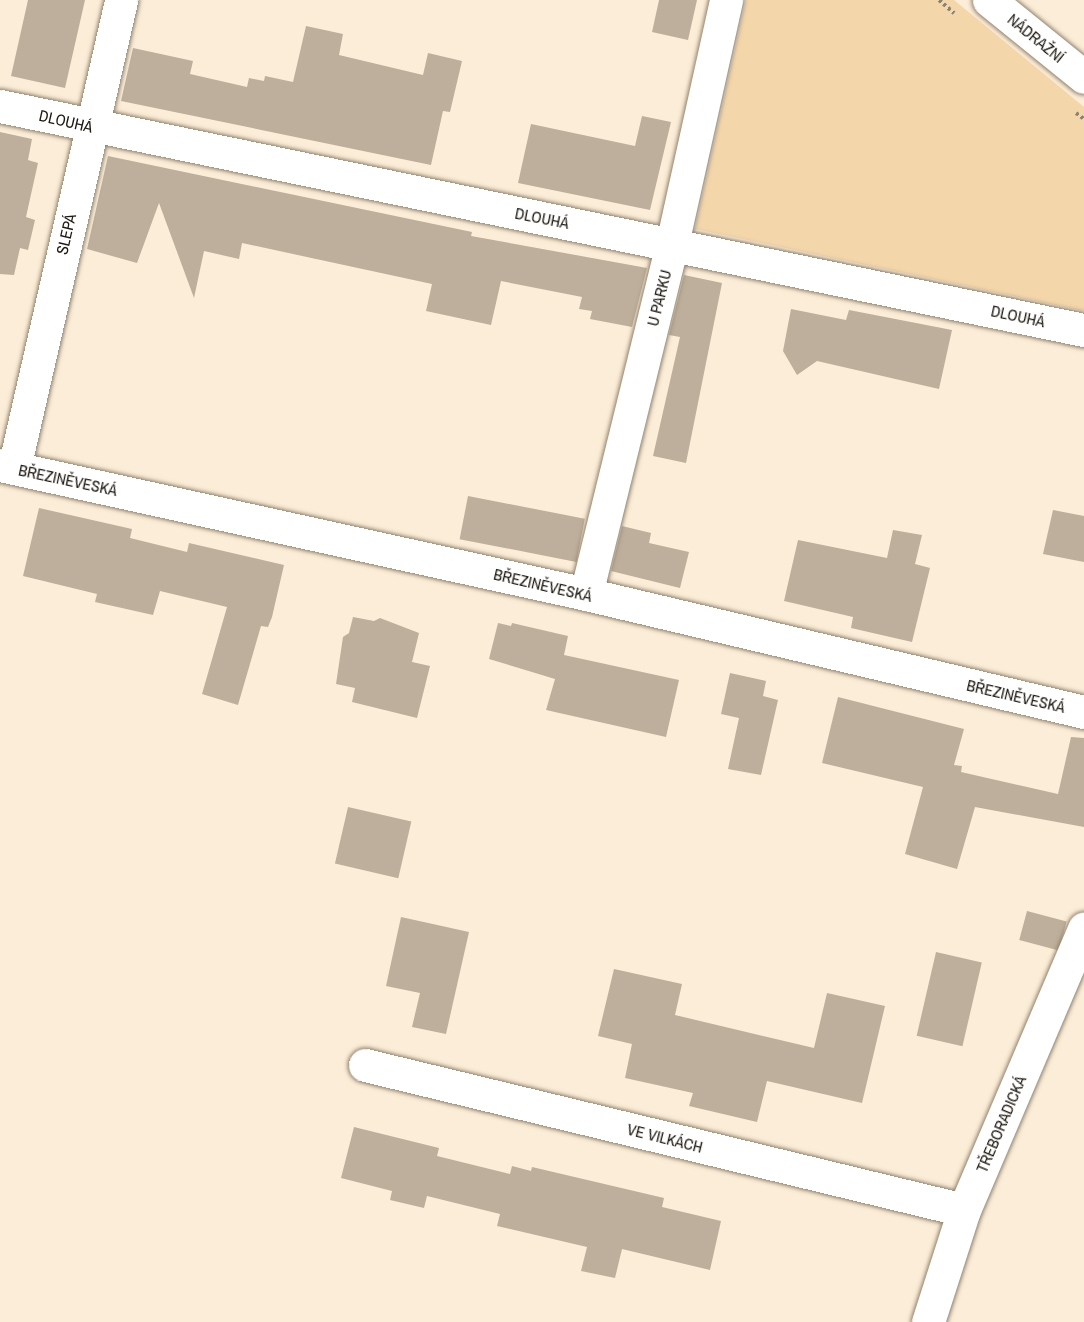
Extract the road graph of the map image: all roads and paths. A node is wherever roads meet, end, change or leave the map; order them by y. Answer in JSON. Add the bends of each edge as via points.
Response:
{"nodes":[{"id":1,"x":121,"y":0,"type":"edge"},
{"id":2,"x":726,"y":0,"type":"edge"},
{"id":3,"x":989,"y":0,"type":"edge"},
{"id":4,"x":1084,"y":76,"type":"edge"},
{"id":5,"x":0,"y":106,"type":"edge"},
{"id":6,"x":91,"y":126,"type":"junction"},
{"id":7,"x":672,"y":244,"type":"junction"},
{"id":8,"x":1084,"y":330,"type":"edge"},
{"id":9,"x":7,"y":466,"type":"edge"},
{"id":10,"x":586,"y":594,"type":"junction"},
{"id":11,"x":1084,"y":712,"type":"edge"},
{"id":12,"x":1084,"y":929,"type":"edge"},
{"id":13,"x":365,"y":1065,"type":"dead end"},
{"id":14,"x":964,"y":1210,"type":"junction"},
{"id":15,"x":928,"y":1322,"type":"edge"}],
"edges":[{"from":1,"to":6,"type":"street","name":"SLEPÁ"},
{"from":2,"to":7,"type":"street","name":"U PARKU"},
{"from":3,"to":4,"type":"street","name":"NÁDRAŽNÍ"},
{"from":5,"to":6,"type":"street","name":"DLOUHÁ"},
{"from":6,"to":7,"type":"street","name":"DLOUHÁ"},
{"from":6,"to":9,"type":"street","name":"SLEPÁ"},
{"from":7,"to":8,"type":"street","name":"DLOUHÁ"},
{"from":7,"to":10,"type":"street","name":"U PARKU"},
{"from":9,"to":10,"type":"street","name":"BŘEZINĚVESKÁ"},
{"from":10,"to":11,"type":"street","name":"BŘEZINĚVESKÁ"},
{"from":12,"to":14,"type":"street","name":"TŘEBORADICKÁ"},
{"from":13,"to":14,"type":"street","name":"VE VILKÁCH"},
{"from":14,"to":15,"type":"street","name":"TŘEBORADICKÁ"}]}
